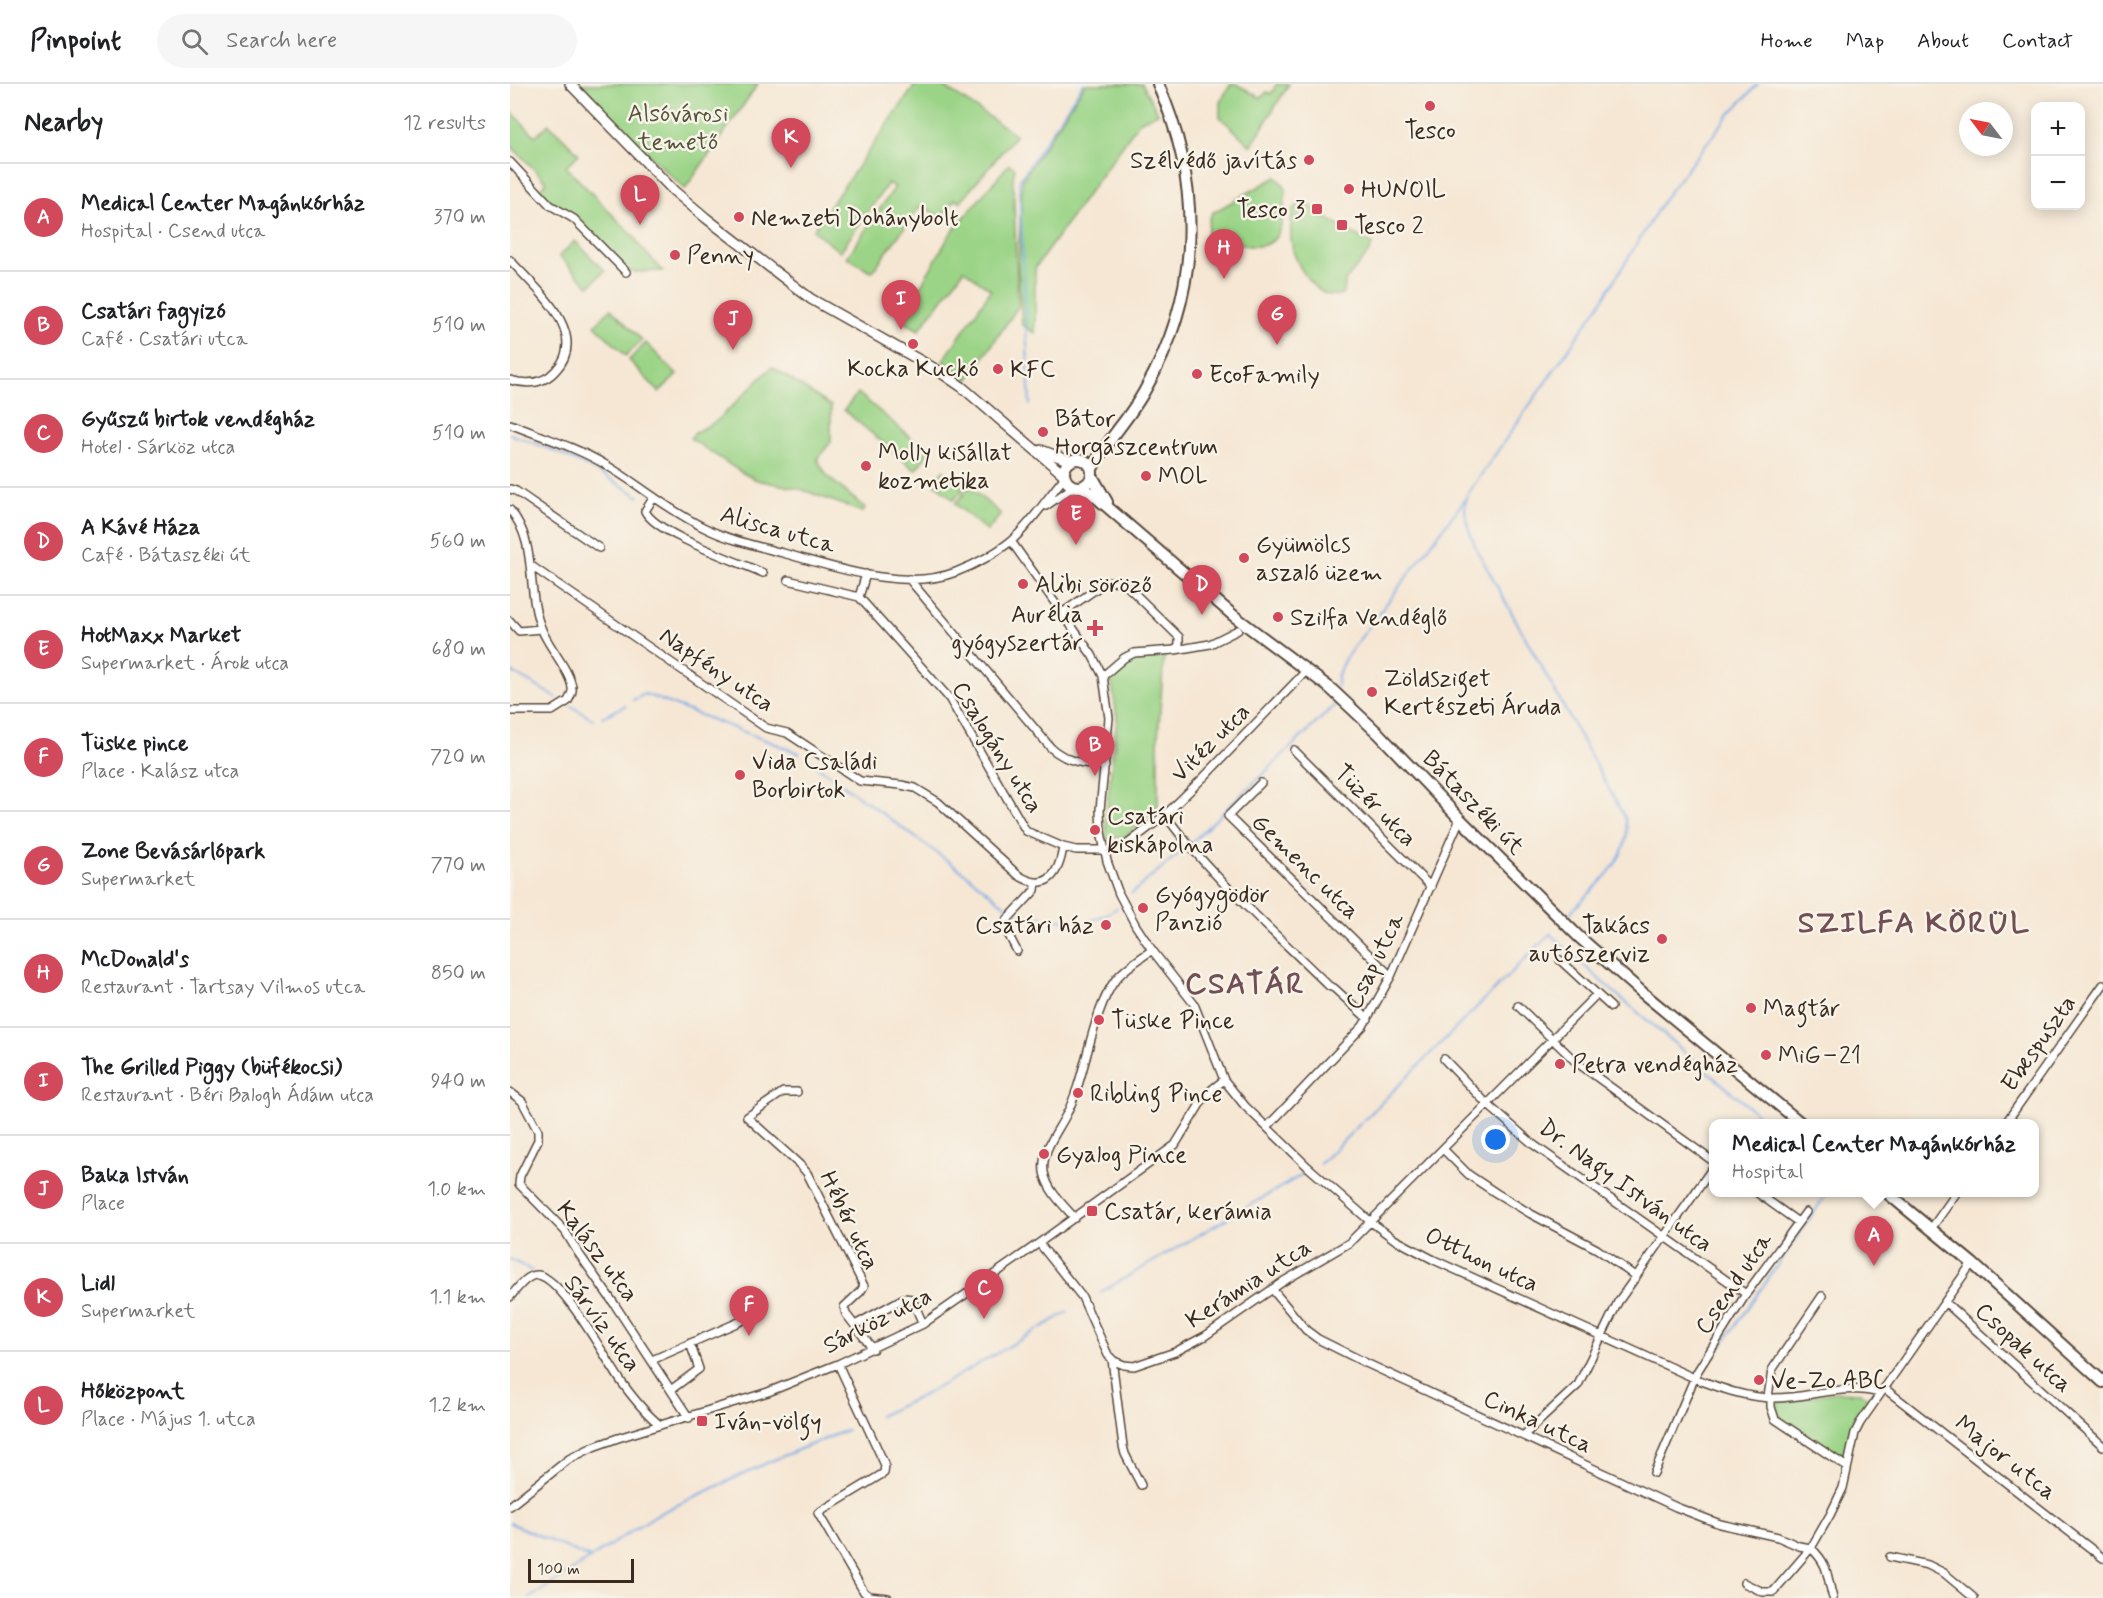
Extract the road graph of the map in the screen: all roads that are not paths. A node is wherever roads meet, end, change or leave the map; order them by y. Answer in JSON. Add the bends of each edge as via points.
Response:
{"nodes":[{"id":1,"x":570,"y":84,"type":"edge"},
{"id":2,"x":1158,"y":84,"type":"edge"},
{"id":3,"x":510,"y":162,"type":"edge"},
{"id":4,"x":510,"y":260,"type":"edge"},
{"id":5,"x":626,"y":272,"type":"dead end"},
{"id":6,"x":510,"y":380,"type":"edge"},
{"id":7,"x":510,"y":424,"type":"edge"},
{"id":8,"x":1113,"y":436,"type":"junction"},
{"id":9,"x":1028,"y":444,"type":"junction"},
{"id":10,"x":1074,"y":460,"type":"junction"},
{"id":11,"x":1092,"y":472,"type":"junction"},
{"id":12,"x":1064,"y":476,"type":"junction"},
{"id":13,"x":1077,"y":487,"type":"junction"},
{"id":14,"x":510,"y":489,"type":"edge"},
{"id":15,"x":654,"y":497,"type":"junction"},
{"id":16,"x":510,"y":510,"type":"edge"},
{"id":17,"x":1039,"y":511,"type":"junction"},
{"id":18,"x":1114,"y":512,"type":"junction"},
{"id":19,"x":1011,"y":541,"type":"junction"},
{"id":20,"x":599,"y":548,"type":"dead end"},
{"id":21,"x":530,"y":565,"type":"junction"},
{"id":22,"x":763,"y":573,"type":"dead end"},
{"id":23,"x":866,"y":574,"type":"junction"},
{"id":24,"x":909,"y":579,"type":"junction"},
{"id":25,"x":788,"y":580,"type":"dead end"},
{"id":26,"x":859,"y":597,"type":"junction"},
{"id":27,"x":1062,"y":613,"type":"junction"},
{"id":28,"x":510,"y":621,"type":"edge"},
{"id":29,"x":541,"y":629,"type":"junction"},
{"id":30,"x":1238,"y":630,"type":"dead end"},
{"id":31,"x":1175,"y":650,"type":"junction"},
{"id":32,"x":1306,"y":669,"type":"junction"},
{"id":33,"x":1103,"y":676,"type":"junction"},
{"id":34,"x":510,"y":711,"type":"edge"},
{"id":35,"x":1294,"y":750,"type":"dead end"},
{"id":36,"x":1105,"y":766,"type":"junction"},
{"id":37,"x":1261,"y":783,"type":"dead end"},
{"id":38,"x":1165,"y":814,"type":"junction"},
{"id":39,"x":1460,"y":819,"type":"junction"},
{"id":40,"x":1063,"y":847,"type":"junction"},
{"id":41,"x":1104,"y":851,"type":"junction"},
{"id":42,"x":1036,"y":883,"type":"junction"},
{"id":43,"x":1431,"y":887,"type":"junction"},
{"id":44,"x":1152,"y":950,"type":"junction"},
{"id":45,"x":1017,"y":951,"type":"dead end"},
{"id":46,"x":1560,"y":960,"type":"dead end"},
{"id":47,"x":1391,"y":976,"type":"junction"},
{"id":48,"x":2103,"y":985,"type":"edge"},
{"id":49,"x":1596,"y":995,"type":"junction"},
{"id":50,"x":1518,"y":1005,"type":"dead end"},
{"id":51,"x":1611,"y":1007,"type":"dead end"},
{"id":52,"x":1368,"y":1019,"type":"junction"},
{"id":53,"x":1551,"y":1039,"type":"junction"},
{"id":54,"x":1444,"y":1059,"type":"dead end"},
{"id":55,"x":1224,"y":1080,"type":"junction"},
{"id":56,"x":510,"y":1092,"type":"edge"},
{"id":57,"x":797,"y":1092,"type":"dead end"},
{"id":58,"x":1487,"y":1104,"type":"junction"},
{"id":59,"x":1796,"y":1119,"type":"edge"},
{"id":60,"x":2009,"y":1119,"type":"edge"},
{"id":61,"x":1267,"y":1127,"type":"junction"},
{"id":62,"x":1443,"y":1149,"type":"junction"},
{"id":63,"x":1709,"y":1161,"type":"edge"},
{"id":64,"x":1709,"y":1170,"type":"edge"},
{"id":65,"x":1763,"y":1197,"type":"edge"},
{"id":66,"x":1892,"y":1197,"type":"edge"},
{"id":67,"x":1953,"y":1197,"type":"edge"},
{"id":68,"x":1806,"y":1212,"type":"dead end"},
{"id":69,"x":1075,"y":1218,"type":"junction"},
{"id":70,"x":1371,"y":1222,"type":"junction"},
{"id":71,"x":1798,"y":1222,"type":"junction"},
{"id":72,"x":1931,"y":1229,"type":"junction"},
{"id":73,"x":1663,"y":1236,"type":"junction"},
{"id":74,"x":1039,"y":1244,"type":"junction"},
{"id":75,"x":1972,"y":1263,"type":"junction"},
{"id":76,"x":1635,"y":1276,"type":"junction"},
{"id":77,"x":1272,"y":1289,"type":"junction"},
{"id":78,"x":1746,"y":1294,"type":"junction"},
{"id":79,"x":1822,"y":1296,"type":"dead end"},
{"id":80,"x":510,"y":1297,"type":"edge"},
{"id":81,"x":1944,"y":1302,"type":"junction"},
{"id":82,"x":748,"y":1318,"type":"dead end"},
{"id":83,"x":922,"y":1324,"type":"junction"},
{"id":84,"x":855,"y":1325,"type":"junction"},
{"id":85,"x":1601,"y":1335,"type":"junction"},
{"id":86,"x":690,"y":1343,"type":"junction"},
{"id":87,"x":873,"y":1349,"type":"junction"},
{"id":88,"x":1112,"y":1359,"type":"junction"},
{"id":89,"x":652,"y":1360,"type":"junction"},
{"id":90,"x":838,"y":1364,"type":"junction"},
{"id":91,"x":1694,"y":1378,"type":"junction"},
{"id":92,"x":2103,"y":1382,"type":"edge"},
{"id":93,"x":672,"y":1389,"type":"junction"},
{"id":94,"x":1882,"y":1391,"type":"junction"},
{"id":95,"x":1770,"y":1397,"type":"junction"},
{"id":96,"x":688,"y":1418,"type":"junction"},
{"id":97,"x":660,"y":1425,"type":"junction"},
{"id":98,"x":1524,"y":1435,"type":"junction"},
{"id":99,"x":2103,"y":1446,"type":"edge"},
{"id":100,"x":1847,"y":1467,"type":"junction"},
{"id":101,"x":1654,"y":1473,"type":"dead end"},
{"id":102,"x":1141,"y":1485,"type":"dead end"},
{"id":103,"x":510,"y":1506,"type":"edge"},
{"id":104,"x":1811,"y":1548,"type":"junction"},
{"id":105,"x":1890,"y":1557,"type":"dead end"},
{"id":106,"x":2103,"y":1558,"type":"edge"},
{"id":107,"x":1744,"y":1583,"type":"dead end"},
{"id":108,"x":888,"y":1598,"type":"edge"},
{"id":109,"x":1833,"y":1598,"type":"edge"},
{"id":110,"x":1974,"y":1598,"type":"edge"}],
"edges":[{"from":1,"to":9,"type":"street","via":[[674,191],[788,283],[950,378]]},
{"from":2,"to":8,"type":"main road","via":[[1175,128],[1187,187],[1190,229],[1186,279],[1177,320],[1161,360],[1136,406]]},
{"from":3,"to":5,"type":"street","via":[[550,205],[574,219]]},
{"from":4,"to":6,"type":"street","via":[[555,311],[568,341],[561,366],[549,378],[536,383]]},
{"from":7,"to":15,"type":"street","name":"Alisca utca","via":[[589,455]]},
{"from":8,"to":10,"type":"main road"},
{"from":8,"to":11,"type":"main road"},
{"from":9,"to":10,"type":"street"},
{"from":9,"to":12,"type":"street"},
{"from":10,"to":11,"type":"main road","via":[[1087,462]]},
{"from":10,"to":12,"type":"main road","via":[[1065,466]]},
{"from":11,"to":13,"type":"main road","via":[[1087,484]]},
{"from":11,"to":18,"type":"main road"},
{"from":12,"to":13,"type":"main road","via":[[1068,484]]},
{"from":12,"to":17,"type":"street","name":"Alisca utca"},
{"from":13,"to":17,"type":"street","name":"Alisca utca"},
{"from":13,"to":18,"type":"main road"},
{"from":14,"to":20,"type":"street"},
{"from":15,"to":22,"type":"street","via":[[645,511],[669,532]]},
{"from":15,"to":23,"type":"street","name":"Alisca utca","via":[[708,530]]},
{"from":16,"to":21,"type":"street","via":[[521,524]]},
{"from":17,"to":19,"type":"street","name":"Alisca utca"},
{"from":18,"to":32,"type":"main road","name":"Bátaszéki út","via":[[1241,622]]},
{"from":19,"to":24,"type":"street","name":"Alisca utca","via":[[955,573]]},
{"from":19,"to":27,"type":"street"},
{"from":21,"to":29,"type":"street"},
{"from":21,"to":42,"type":"street","name":"Napfény utca","via":[[766,728],[787,733],[860,782],[901,784],[926,794],[1018,875]]},
{"from":23,"to":24,"type":"street","name":"Alisca utca"},
{"from":23,"to":26,"type":"street"},
{"from":24,"to":36,"type":"street","via":[[1051,748],[1066,759]]},
{"from":25,"to":26,"type":"street"},
{"from":26,"to":40,"type":"street","name":"Csalogány utca","via":[[949,699],[1026,831]]},
{"from":27,"to":31,"type":"street","via":[[1106,582],[1116,581],[1125,584],[1175,632],[1180,640]]},
{"from":27,"to":33,"type":"street"},
{"from":28,"to":29,"type":"street","via":[[519,631]]},
{"from":29,"to":34,"type":"street","via":[[572,687],[568,701],[552,711]]},
{"from":30,"to":31,"type":"street","via":[[1210,644]]},
{"from":31,"to":33,"type":"street","via":[[1134,653]]},
{"from":32,"to":38,"type":"street","name":"Vitéz utca","via":[[1225,757]]},
{"from":32,"to":39,"type":"main road","name":"Bátaszéki út","via":[[1359,715]]},
{"from":33,"to":36,"type":"street","name":"Otthon utca","via":[[1109,718]]},
{"from":35,"to":43,"type":"street","name":"Tüzér utca"},
{"from":36,"to":41,"type":"street","name":"Otthon utca","via":[[1100,810]]},
{"from":37,"to":47,"type":"street","name":"Gemenc utca","via":[[1228,816]]},
{"from":38,"to":41,"type":"street","name":"Vitéz utca","via":[[1125,846]]},
{"from":38,"to":52,"type":"street","via":[[1193,850],[1329,986]]},
{"from":39,"to":43,"type":"street","name":"Csap utca"},
{"from":39,"to":59,"type":"main road","name":"Bátaszéki út","via":[[1567,926]]},
{"from":40,"to":41,"type":"street","name":"Csalogány utca"},
{"from":40,"to":42,"type":"street","via":[[1057,871],[1050,879]]},
{"from":41,"to":44,"type":"street","name":"Otthon utca","via":[[1119,894]]},
{"from":42,"to":45,"type":"street","via":[[1035,890],[1006,921],[1005,928]]},
{"from":43,"to":47,"type":"street","name":"Csap utca"},
{"from":44,"to":55,"type":"street","name":"Otthon utca","via":[[1194,1004]]},
{"from":44,"to":69,"type":"street","via":[[1116,979],[1109,992],[1075,1094],[1045,1158],[1044,1171],[1050,1188]]},
{"from":46,"to":49,"type":"street"},
{"from":47,"to":52,"type":"street","name":"Csap utca"},
{"from":48,"to":60,"type":"street","name":"Ebespuszta"},
{"from":49,"to":51,"type":"street"},
{"from":49,"to":53,"type":"street","name":"Kerámia utca"},
{"from":50,"to":53,"type":"street"},
{"from":52,"to":61,"type":"street","name":"Csap utca"},
{"from":53,"to":58,"type":"street","name":"Kerámia utca"},
{"from":53,"to":63,"type":"street"},
{"from":54,"to":58,"type":"street"},
{"from":55,"to":61,"type":"street","name":"Otthon utca"},
{"from":55,"to":69,"type":"street","name":"Sárköz utca","via":[[1202,1101],[1175,1145]]},
{"from":56,"to":89,"type":"street","name":"Kalász utca","via":[[522,1101],[538,1131],[538,1140],[519,1184],[565,1231]]},
{"from":57,"to":84,"type":"street","name":"Hébér utca","via":[[783,1092],[747,1117],[800,1164],[817,1193],[864,1286],[844,1307]]},
{"from":58,"to":62,"type":"street","name":"Kerámia utca"},
{"from":58,"to":73,"type":"street","name":"Dr. Nagy István utca","via":[[1534,1145]]},
{"from":61,"to":70,"type":"street","name":"Otthon utca"},
{"from":62,"to":70,"type":"street","name":"Kerámia utca"},
{"from":62,"to":76,"type":"street","via":[[1469,1175],[1496,1193],[1597,1249]]},
{"from":64,"to":73,"type":"street"},
{"from":65,"to":71,"type":"street"},
{"from":66,"to":72,"type":"main road"},
{"from":67,"to":72,"type":"street"},
{"from":68,"to":71,"type":"street","name":"Csend utca"},
{"from":69,"to":74,"type":"street","name":"Sárköz utca"},
{"from":70,"to":77,"type":"street","name":"Kerámia utca","via":[[1349,1243]]},
{"from":70,"to":85,"type":"street","name":"Otthon utca","via":[[1434,1260]]},
{"from":71,"to":78,"type":"street","name":"Csend utca"},
{"from":72,"to":75,"type":"main road"},
{"from":73,"to":76,"type":"street"},
{"from":73,"to":78,"type":"street","name":"Dr. Nagy István utca"},
{"from":74,"to":83,"type":"street","name":"Sárköz utca"},
{"from":74,"to":88,"type":"street","via":[[1082,1296]]},
{"from":75,"to":81,"type":"street"},
{"from":75,"to":92,"type":"main road"},
{"from":76,"to":85,"type":"street"},
{"from":77,"to":88,"type":"street","name":"Kerámia utca","via":[[1175,1352],[1134,1366]]},
{"from":77,"to":98,"type":"street","name":"Cinka utca","via":[[1295,1320],[1318,1339]]},
{"from":78,"to":91,"type":"street","name":"Csend utca"},
{"from":79,"to":95,"type":"street","via":[[1772,1370]]},
{"from":80,"to":97,"type":"street","name":"Sárvíz utca","via":[[532,1275],[555,1285],[623,1383]]},
{"from":81,"to":94,"type":"street"},
{"from":81,"to":99,"type":"street","name":"Csopak utca"},
{"from":82,"to":86,"type":"street"},
{"from":83,"to":84,"type":"street","via":[[912,1299],[904,1298]]},
{"from":83,"to":87,"type":"street","name":"Sárköz utca"},
{"from":84,"to":87,"type":"street","name":"Hébér utca"},
{"from":85,"to":91,"type":"street","name":"Otthon utca"},
{"from":85,"to":98,"type":"street","via":[[1578,1385]]},
{"from":86,"to":89,"type":"street"},
{"from":86,"to":93,"type":"street","via":[[699,1369]]},
{"from":87,"to":90,"type":"street","name":"Sárköz utca"},
{"from":88,"to":102,"type":"street","via":[[1123,1446]]},
{"from":89,"to":93,"type":"street","name":"Kalász utca"},
{"from":90,"to":96,"type":"street","name":"Sárköz utca"},
{"from":90,"to":108,"type":"street","via":[[885,1465],[884,1473],[818,1513],[864,1592]]},
{"from":91,"to":95,"type":"street","name":"Otthon utca","via":[[1731,1391]]},
{"from":91,"to":101,"type":"street","name":"Csend utca"},
{"from":93,"to":96,"type":"street","name":"Kalász utca"},
{"from":94,"to":95,"type":"street","name":"Otthon utca","via":[[1845,1389]]},
{"from":94,"to":100,"type":"street","via":[[1854,1433]]},
{"from":94,"to":106,"type":"street","name":"Major utca"},
{"from":95,"to":100,"type":"street","via":[[1774,1419]]},
{"from":96,"to":97,"type":"street","name":"Sárköz utca"},
{"from":97,"to":103,"type":"street","name":"Sárköz utca","via":[[569,1459]]},
{"from":98,"to":104,"type":"street","name":"Cinka utca","via":[[1676,1507],[1720,1524]]},
{"from":100,"to":104,"type":"street","via":[[1843,1488]]},
{"from":104,"to":107,"type":"street","via":[[1773,1592]]},
{"from":104,"to":109,"type":"street","via":[[1822,1558]]},
{"from":105,"to":110,"type":"street","via":[[1928,1564]]}]}
